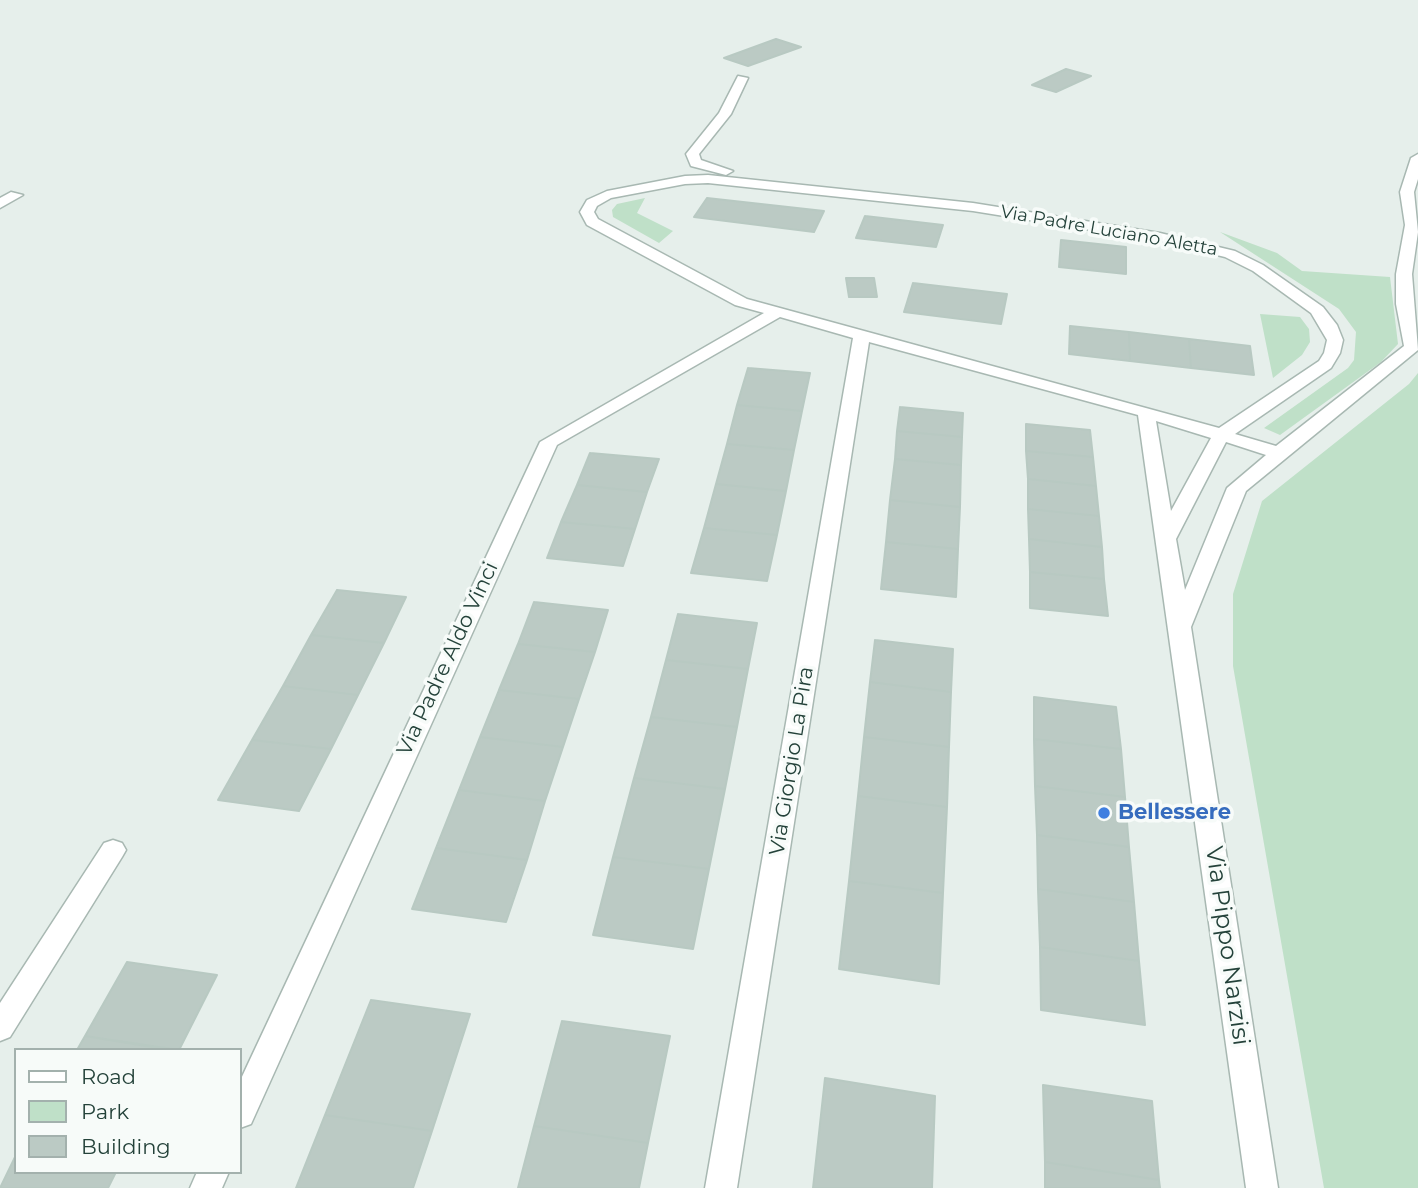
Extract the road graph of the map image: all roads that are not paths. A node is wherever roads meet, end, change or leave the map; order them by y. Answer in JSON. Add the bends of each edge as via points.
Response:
{"nodes":[{"id":1,"x":742,"y":78,"type":"dead end"},
{"id":2,"x":1418,"y":158,"type":"edge"},
{"id":3,"x":16,"y":195,"type":"dead end"},
{"id":4,"x":0,"y":204,"type":"edge"},
{"id":5,"x":1217,"y":250,"type":"junction"},
{"id":6,"x":776,"y":313,"type":"junction"},
{"id":7,"x":862,"y":335,"type":"junction"},
{"id":8,"x":1146,"y":412,"type":"junction"},
{"id":9,"x":1220,"y":435,"type":"junction"},
{"id":10,"x":1279,"y":453,"type":"junction"},
{"id":11,"x":1167,"y":538,"type":"junction"},
{"id":12,"x":1180,"y":629,"type":"junction"},
{"id":13,"x":113,"y":850,"type":"dead end"},
{"id":14,"x":0,"y":1028,"type":"edge"},
{"id":15,"x":242,"y":1110,"type":"edge"},
{"id":16,"x":721,"y":1188,"type":"edge"},
{"id":17,"x":1262,"y":1188,"type":"edge"}],
"edges":[{"from":1,"to":5,"type":"street","via":[[725,114],[692,154],[695,163],[715,170],[992,199],[1170,228],[1209,237]]},
{"from":2,"to":10,"type":"street","via":[[1408,192],[1412,225],[1404,274],[1412,347]]},
{"from":3,"to":4,"type":"street"},
{"from":5,"to":6,"type":"street","name":"Via Padre Luciano Aletta","via":[[973,207],[708,180],[607,195],[587,212],[592,222],[705,285]]},
{"from":5,"to":9,"type":"street","name":"Via Padre Luciano Aletta","via":[[1258,268],[1317,310],[1335,340],[1325,364]]},
{"from":6,"to":7,"type":"street","name":"Via Padre Luciano Aletta"},
{"from":6,"to":15,"type":"street","name":"Via Padre Aldo Vinci","via":[[549,442]]},
{"from":7,"to":8,"type":"street","name":"Via Padre Luciano Aletta"},
{"from":7,"to":16,"type":"street","name":"Via Giorgio La Pira"},
{"from":8,"to":9,"type":"street","name":"Via Padre Luciano Aletta"},
{"from":8,"to":11,"type":"street","name":"Via Pippo Narzisi"},
{"from":9,"to":10,"type":"street"},
{"from":9,"to":11,"type":"street"},
{"from":10,"to":12,"type":"street","via":[[1237,488]]},
{"from":11,"to":12,"type":"street","name":"Via Pippo Narzisi"},
{"from":12,"to":17,"type":"street","name":"Via Pippo Narzisi"},
{"from":13,"to":14,"type":"street"}]}
